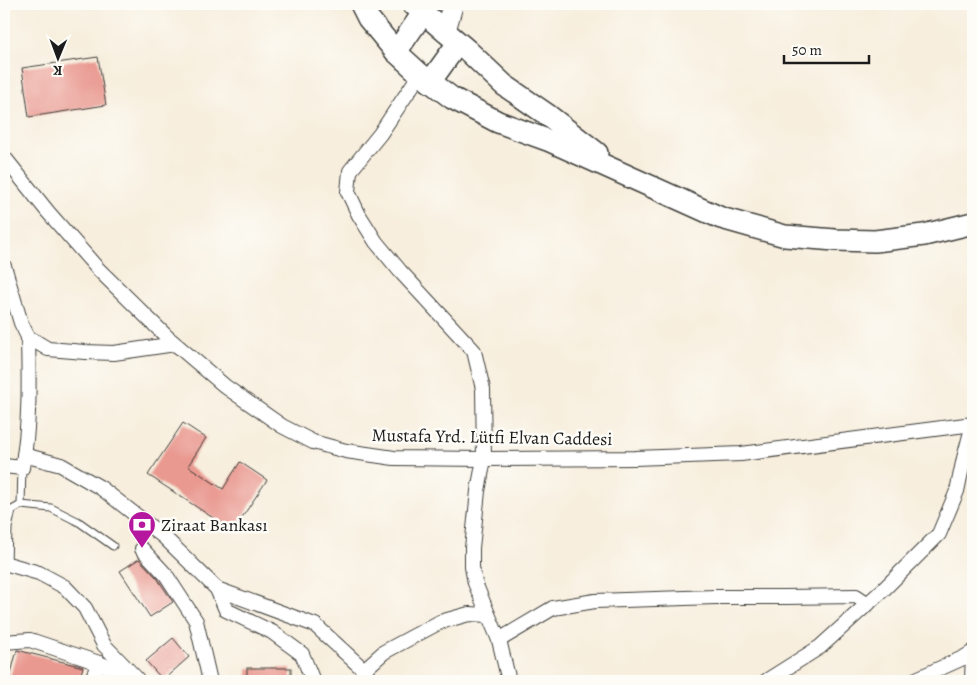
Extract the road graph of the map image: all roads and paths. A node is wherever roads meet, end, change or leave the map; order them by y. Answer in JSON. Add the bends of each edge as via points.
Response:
{"nodes":[{"id":1,"x":361,"y":4,"type":"edge"},
{"id":2,"x":453,"y":4,"type":"edge"},
{"id":3,"x":418,"y":8,"type":"edge"},
{"id":4,"x":451,"y":38,"type":"junction"},
{"id":5,"x":396,"y":52,"type":"junction"},
{"id":6,"x":425,"y":78,"type":"junction"},
{"id":7,"x":4,"y":157,"type":"edge"},
{"id":8,"x":630,"y":177,"type":"junction"},
{"id":9,"x":973,"y":223,"type":"edge"},
{"id":10,"x":4,"y":266,"type":"edge"},
{"id":11,"x":28,"y":337,"type":"junction"},
{"id":12,"x":175,"y":344,"type":"junction"},
{"id":13,"x":973,"y":424,"type":"edge"},
{"id":14,"x":484,"y":459,"type":"junction"},
{"id":15,"x":23,"y":461,"type":"junction"},
{"id":16,"x":4,"y":466,"type":"edge"},
{"id":17,"x":22,"y":505,"type":"junction"},
{"id":18,"x":113,"y":546,"type":"dead end"},
{"id":19,"x":142,"y":549,"type":"dead end"},
{"id":20,"x":6,"y":564,"type":"edge"},
{"id":21,"x":217,"y":589,"type":"junction"},
{"id":22,"x":868,"y":604,"type":"junction"},
{"id":23,"x":488,"y":615,"type":"junction"},
{"id":24,"x":499,"y":640,"type":"junction"},
{"id":25,"x":4,"y":642,"type":"edge"},
{"id":26,"x":973,"y":652,"type":"edge"},
{"id":27,"x":99,"y":664,"type":"junction"},
{"id":28,"x":363,"y":675,"type":"edge"},
{"id":29,"x":138,"y":680,"type":"edge"},
{"id":30,"x":91,"y":681,"type":"edge"},
{"id":31,"x":210,"y":681,"type":"edge"},
{"id":32,"x":313,"y":681,"type":"edge"},
{"id":33,"x":509,"y":681,"type":"edge"},
{"id":34,"x":766,"y":681,"type":"edge"},
{"id":35,"x":912,"y":681,"type":"edge"},
{"id":36,"x":972,"y":681,"type":"edge"}],
"edges":[{"from":1,"to":5,"type":"main road","via":[[368,18]]},
{"from":2,"to":4,"type":"street"},
{"from":3,"to":4,"type":"main road"},
{"from":3,"to":5,"type":"main road"},
{"from":4,"to":6,"type":"main road"},
{"from":4,"to":8,"type":"main road","via":[[504,85]]},
{"from":5,"to":6,"type":"main road"},
{"from":6,"to":8,"type":"main road","via":[[452,98],[498,122]]},
{"from":6,"to":14,"type":"street","via":[[350,171],[348,192],[376,242],[474,351],[483,389]]},
{"from":7,"to":12,"type":"street","name":"Mustafa Yrd. Lütfi Elvan Caddesi","via":[[97,268]]},
{"from":8,"to":9,"type":"main road","via":[[721,218],[785,236],[875,241],[924,235]]},
{"from":10,"to":11,"type":"street"},
{"from":11,"to":12,"type":"street","via":[[48,349],[85,352],[114,353]]},
{"from":11,"to":15,"type":"street","via":[[29,390]]},
{"from":12,"to":14,"type":"street","name":"Mustafa Yrd. Lütfi Elvan Caddesi","via":[[226,387],[282,426],[313,442],[394,458]]},
{"from":13,"to":14,"type":"street","name":"Mustafa Yrd. Lütfi Elvan Caddesi","via":[[740,454]]},
{"from":13,"to":22,"type":"street","via":[[957,491],[939,534]]},
{"from":14,"to":23,"type":"street","via":[[472,567]]},
{"from":15,"to":16,"type":"street"},
{"from":15,"to":17,"type":"lane"},
{"from":15,"to":21,"type":"street","via":[[61,465],[101,488],[164,537]]},
{"from":17,"to":18,"type":"lane","via":[[51,508],[79,522]]},
{"from":17,"to":20,"type":"lane","via":[[12,510]]},
{"from":19,"to":31,"type":"street","via":[[166,575],[196,621]]},
{"from":20,"to":29,"type":"street","via":[[39,573],[65,587],[85,608],[104,645]]},
{"from":21,"to":28,"type":"street","via":[[315,625]]},
{"from":21,"to":32,"type":"street","via":[[226,610],[272,632],[302,654]]},
{"from":22,"to":24,"type":"street","via":[[856,596],[595,601],[553,608]]},
{"from":22,"to":34,"type":"street","via":[[820,647]]},
{"from":23,"to":24,"type":"street"},
{"from":23,"to":28,"type":"street","via":[[469,614],[440,622],[384,652]]},
{"from":24,"to":33,"type":"street"},
{"from":25,"to":27,"type":"street","via":[[30,640]]},
{"from":26,"to":35,"type":"street"},
{"from":26,"to":36,"type":"street"},
{"from":27,"to":29,"type":"street"},
{"from":27,"to":30,"type":"street"}]}
